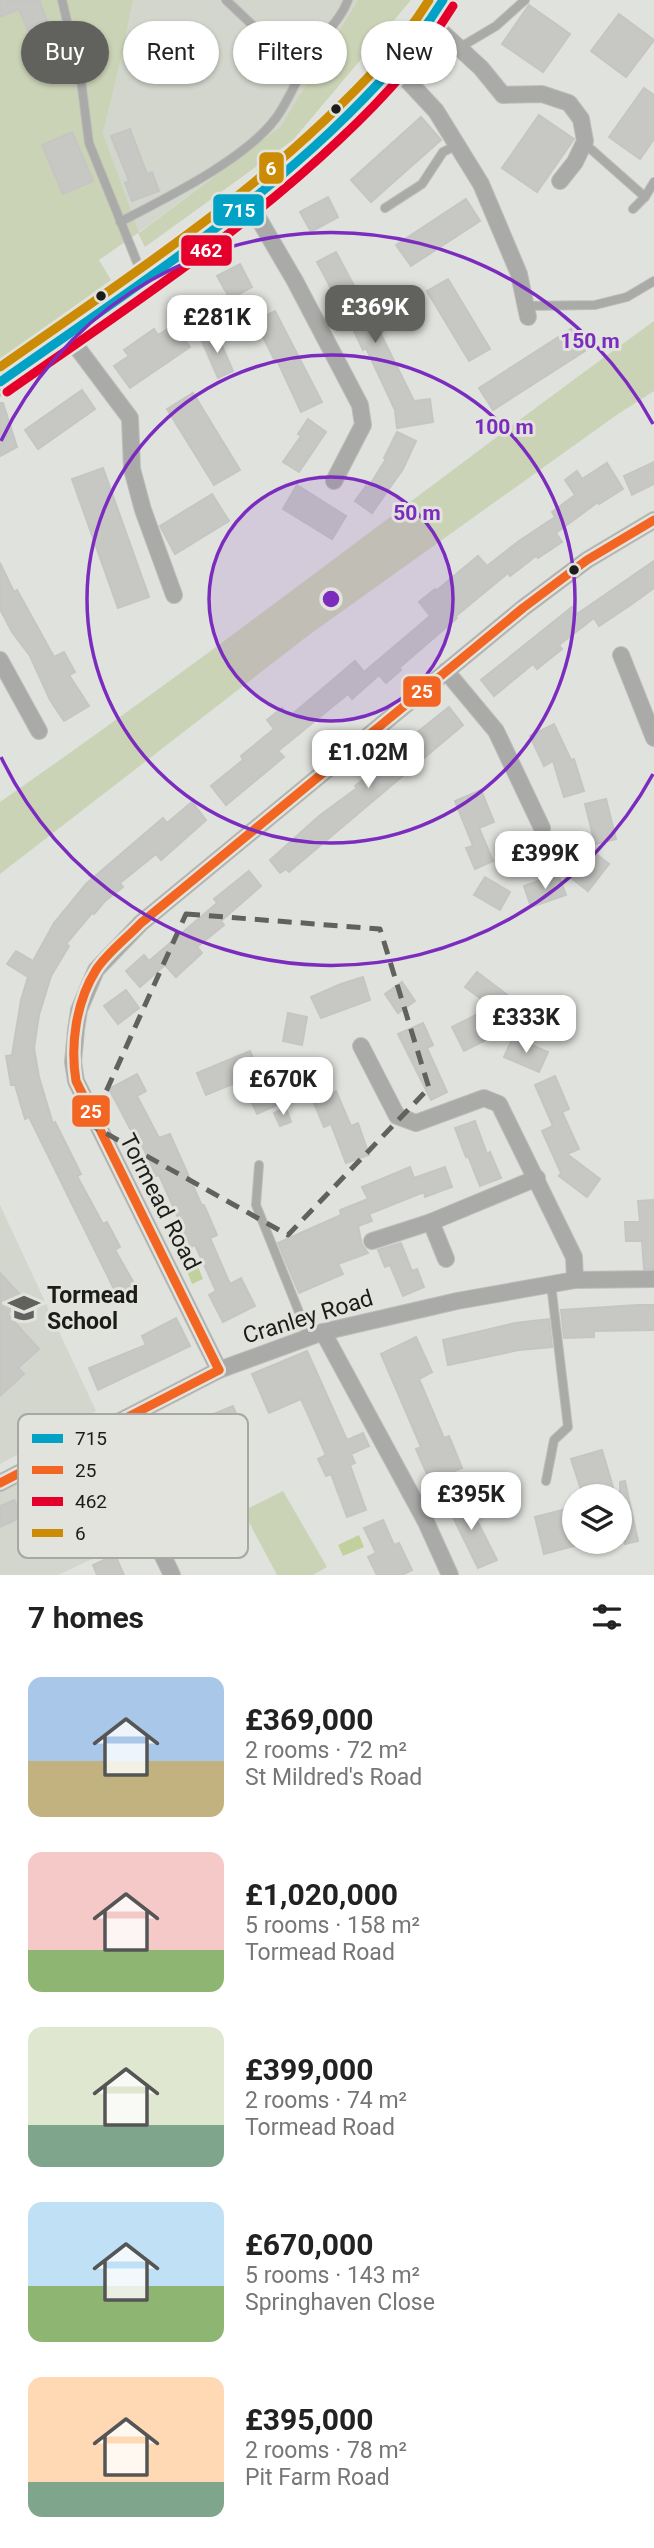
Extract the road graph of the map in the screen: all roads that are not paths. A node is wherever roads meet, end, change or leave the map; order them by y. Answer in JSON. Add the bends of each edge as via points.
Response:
{"nodes":[{"id":1,"x":62,"y":0,"type":"edge"},
{"id":2,"x":226,"y":0,"type":"edge"},
{"id":3,"x":348,"y":0,"type":"edge"},
{"id":4,"x":525,"y":0,"type":"edge"},
{"id":5,"x":437,"y":11,"type":"edge"},
{"id":6,"x":248,"y":21,"type":"edge"},
{"id":7,"x":334,"y":21,"type":"edge"},
{"id":8,"x":459,"y":48,"type":"junction"},
{"id":9,"x":294,"y":84,"type":"edge"},
{"id":10,"x":378,"y":84,"type":"edge"},
{"id":11,"x":411,"y":84,"type":"edge"},
{"id":12,"x":584,"y":143,"type":"junction"},
{"id":13,"x":457,"y":145,"type":"junction"},
{"id":14,"x":560,"y":181,"type":"dead end"},
{"id":15,"x":654,"y":182,"type":"edge"},
{"id":16,"x":645,"y":197,"type":"junction"},
{"id":17,"x":250,"y":204,"type":"junction"},
{"id":18,"x":385,"y":208,"type":"dead end"},
{"id":19,"x":633,"y":209,"type":"dead end"},
{"id":20,"x":120,"y":222,"type":"junction"},
{"id":21,"x":144,"y":279,"type":"junction"},
{"id":22,"x":654,"y":281,"type":"edge"},
{"id":23,"x":527,"y":312,"type":"joint"},
{"id":24,"x":67,"y":334,"type":"junction"},
{"id":25,"x":0,"y":382,"type":"edge"},
{"id":26,"x":334,"y":481,"type":"dead end"},
{"id":27,"x":654,"y":520,"type":"edge"},
{"id":28,"x":174,"y":595,"type":"dead end"},
{"id":29,"x":621,"y":655,"type":"dead end"},
{"id":30,"x":0,"y":660,"type":"edge"},
{"id":31,"x":446,"y":671,"type":"junction"},
{"id":32,"x":39,"y":731,"type":"dead end"},
{"id":33,"x":654,"y":738,"type":"edge"},
{"id":34,"x":542,"y":828,"type":"dead end"},
{"id":35,"x":361,"y":1046,"type":"dead end"},
{"id":36,"x":258,"y":1165,"type":"dead end"},
{"id":37,"x":537,"y":1178,"type":"junction"},
{"id":38,"x":431,"y":1222,"type":"junction"},
{"id":39,"x":372,"y":1241,"type":"dead end"},
{"id":40,"x":446,"y":1259,"type":"dead end"},
{"id":41,"x":654,"y":1279,"type":"edge"},
{"id":42,"x":575,"y":1280,"type":"junction"},
{"id":43,"x":551,"y":1284,"type":"junction"},
{"id":44,"x":316,"y":1334,"type":"junction"},
{"id":45,"x":219,"y":1370,"type":"junction"},
{"id":46,"x":132,"y":1414,"type":"edge"},
{"id":47,"x":18,"y":1473,"type":"edge"},
{"id":48,"x":546,"y":1481,"type":"dead end"},
{"id":49,"x":0,"y":1483,"type":"edge"},
{"id":50,"x":164,"y":1558,"type":"edge"},
{"id":51,"x":172,"y":1575,"type":"edge"},
{"id":52,"x":450,"y":1575,"type":"edge"}],
"edges":[{"from":1,"to":20,"type":"lane","via":[[81,80],[89,144]]},
{"from":2,"to":6,"type":"lane"},
{"from":3,"to":7,"type":"lane"},
{"from":4,"to":8,"type":"lane","via":[[496,26]]},
{"from":5,"to":8,"type":"street"},
{"from":8,"to":12,"type":"street","via":[[503,95],[542,94],[569,103],[581,119]]},
{"from":9,"to":20,"type":"lane","via":[[275,119],[250,144]]},
{"from":10,"to":17,"type":"main road","via":[[311,153]]},
{"from":11,"to":13,"type":"street","via":[[436,111]]},
{"from":12,"to":14,"type":"street"},
{"from":12,"to":16,"type":"lane"},
{"from":13,"to":18,"type":"lane","via":[[443,152],[422,184]]},
{"from":13,"to":23,"type":"street","via":[[481,184],[519,274]]},
{"from":15,"to":16,"type":"lane"},
{"from":16,"to":19,"type":"lane"},
{"from":17,"to":21,"type":"main road"},
{"from":17,"to":26,"type":"street","via":[[360,405],[363,425]]},
{"from":20,"to":21,"type":"lane"},
{"from":21,"to":24,"type":"main road"},
{"from":22,"to":23,"type":"lane","via":[[627,297],[595,305]]},
{"from":24,"to":25,"type":"main road"},
{"from":24,"to":28,"type":"street","via":[[130,418],[132,469]]},
{"from":27,"to":31,"type":"street","name":"Tormead Road","via":[[587,560]]},
{"from":29,"to":33,"type":"street"},
{"from":30,"to":32,"type":"street"},
{"from":31,"to":34,"type":"street","via":[[496,731]]},
{"from":31,"to":45,"type":"street","name":"Tormead Road","via":[[141,923],[96,970],[79,1010],[73,1046],[76,1081]]},
{"from":35,"to":37,"type":"street","via":[[397,1116],[416,1123],[484,1098],[499,1104]]},
{"from":36,"to":44,"type":"lane","via":[[256,1205]]},
{"from":37,"to":38,"type":"street"},
{"from":37,"to":42,"type":"street","via":[[573,1257]]},
{"from":38,"to":39,"type":"street"},
{"from":38,"to":40,"type":"street"},
{"from":41,"to":42,"type":"street","name":"Cranley Road"},
{"from":42,"to":43,"type":"street","name":"Cranley Road"},
{"from":43,"to":44,"type":"street","name":"Cranley Road"},
{"from":43,"to":48,"type":"lane","via":[[568,1427],[554,1440]]},
{"from":44,"to":45,"type":"street","name":"Cranley Road"},
{"from":44,"to":52,"type":"street","via":[[426,1522]]},
{"from":45,"to":46,"type":"street","name":"Cranley Road"},
{"from":47,"to":49,"type":"street","name":"Cranley Road"},
{"from":50,"to":51,"type":"street"}]}
